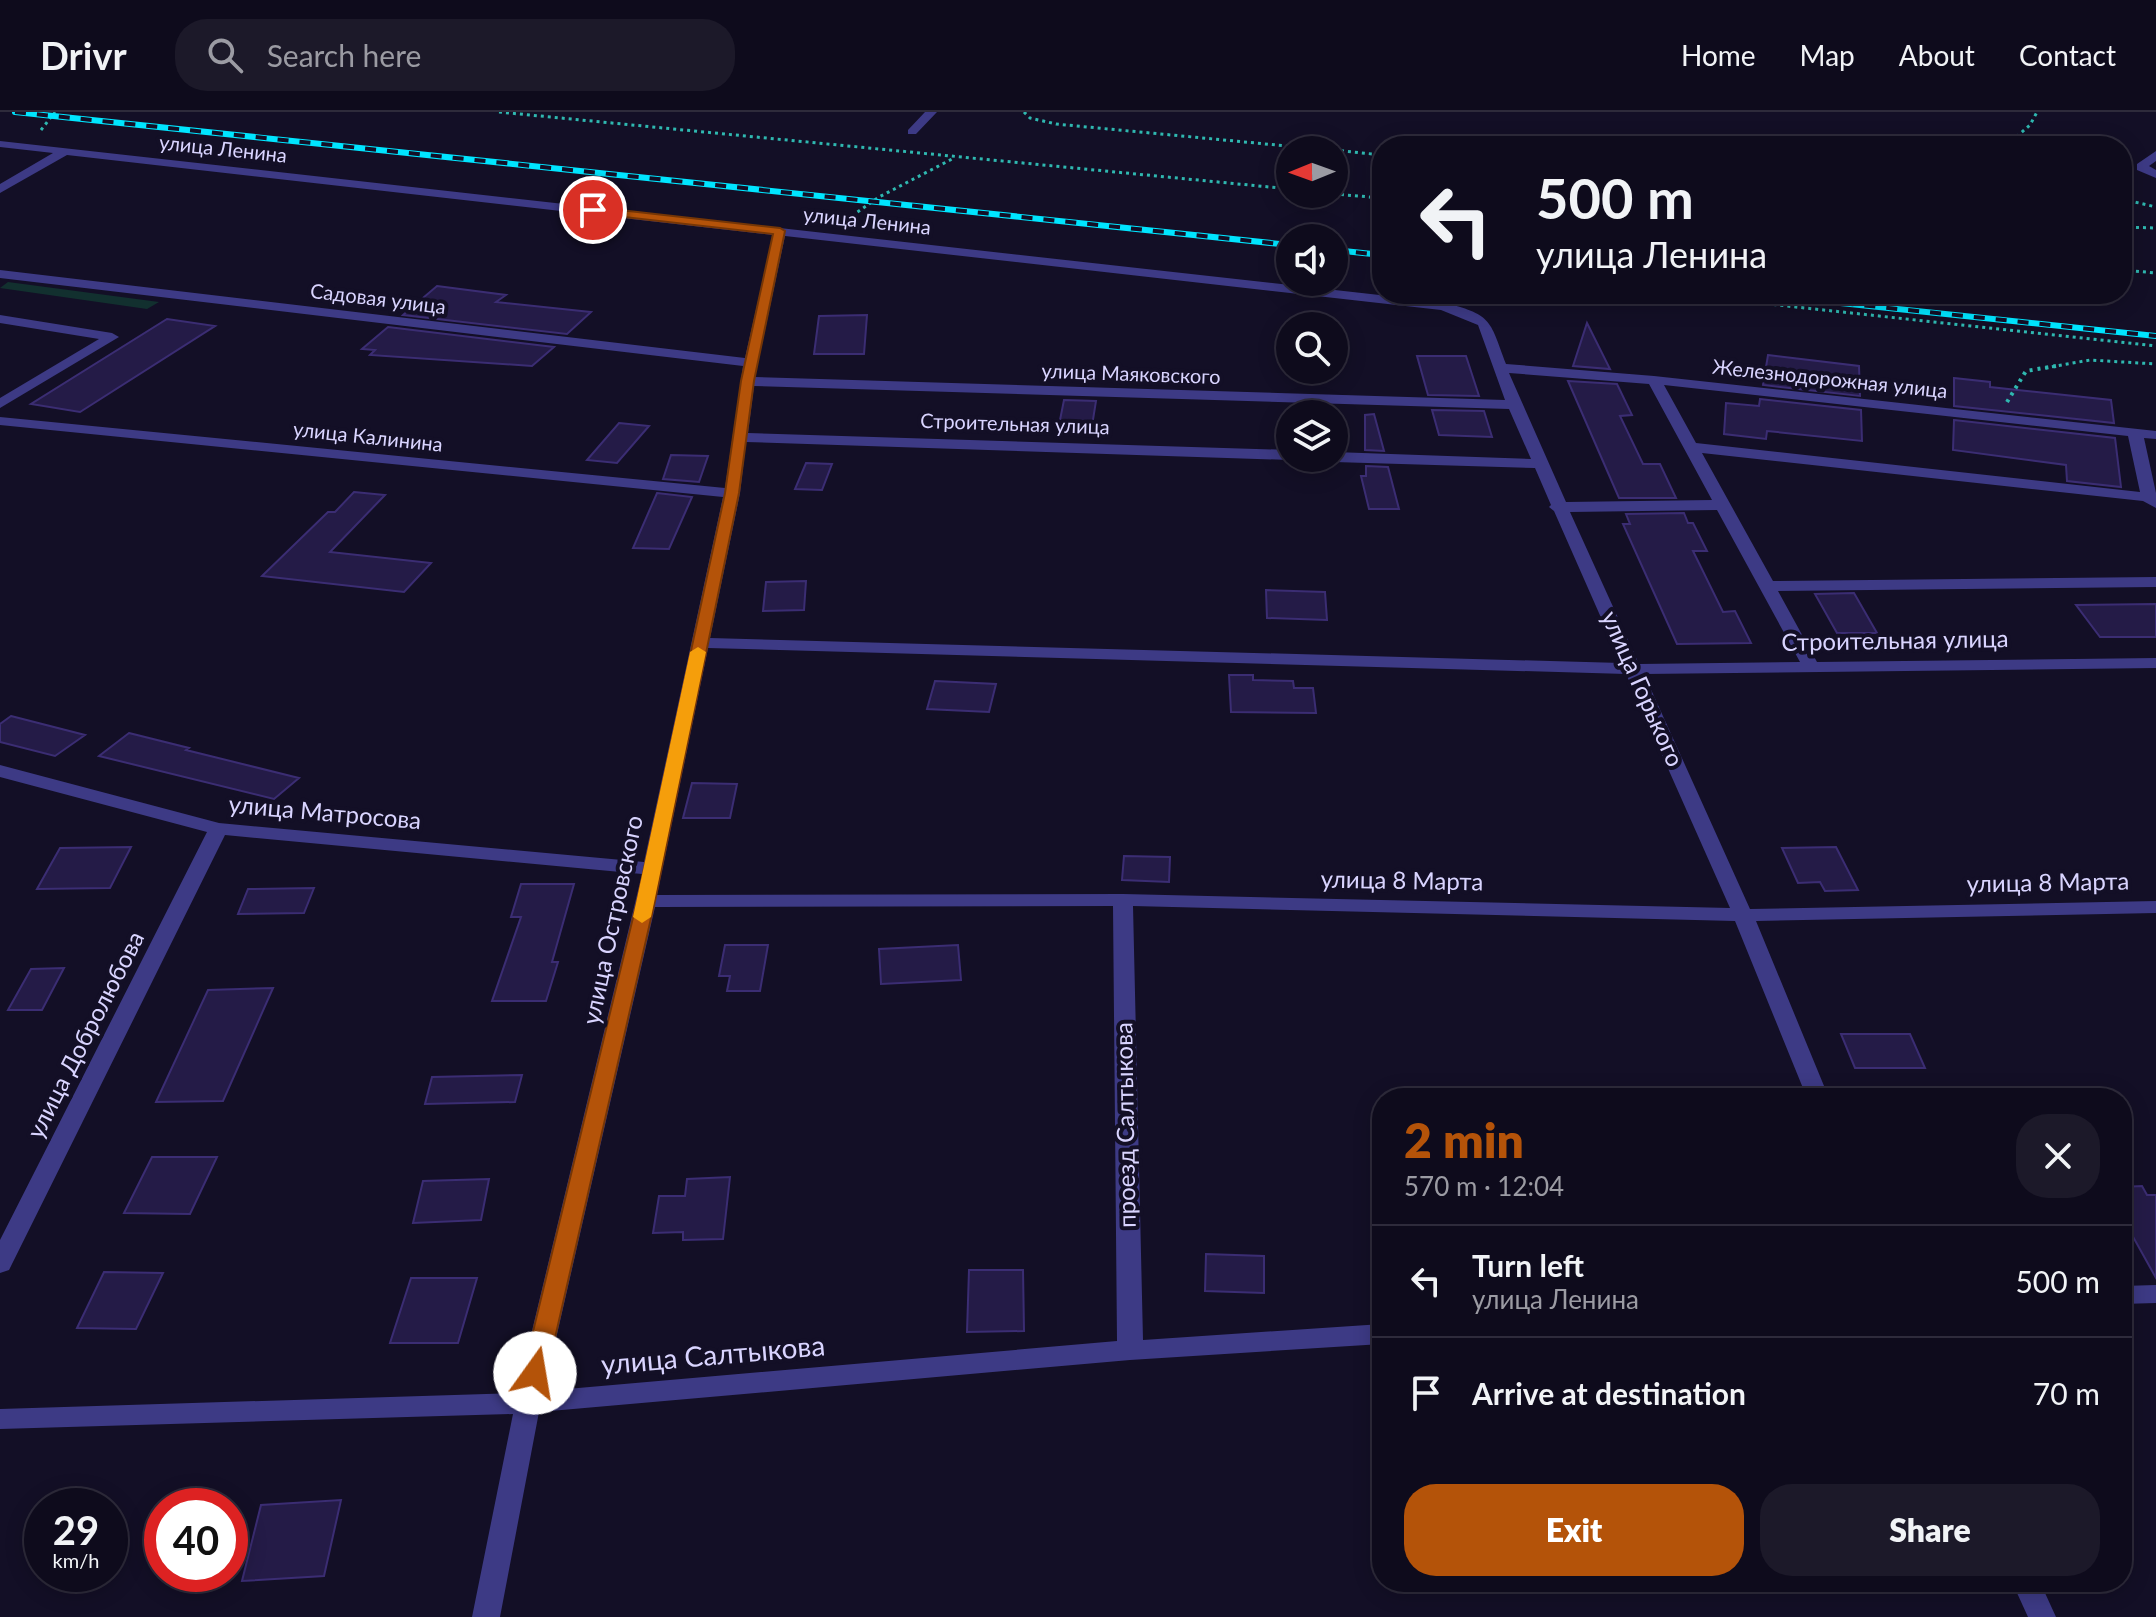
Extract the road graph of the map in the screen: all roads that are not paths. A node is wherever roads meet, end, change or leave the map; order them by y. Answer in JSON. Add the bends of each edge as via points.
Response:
{"nodes":[{"id":1,"x":931,"y":112,"type":"edge"},
{"id":2,"x":912,"y":132,"type":"dead end"},
{"id":3,"x":0,"y":144,"type":"edge"},
{"id":4,"x":65,"y":151,"type":"junction"},
{"id":5,"x":2156,"y":155,"type":"edge"},
{"id":6,"x":2156,"y":174,"type":"edge"},
{"id":7,"x":0,"y":189,"type":"edge"},
{"id":8,"x":780,"y":231,"type":"junction"},
{"id":9,"x":2,"y":275,"type":"edge"},
{"id":10,"x":1372,"y":298,"type":"edge"},
{"id":11,"x":1424,"y":304,"type":"edge"},
{"id":12,"x":1442,"y":306,"type":"joint"},
{"id":13,"x":0,"y":319,"type":"edge"},
{"id":14,"x":1498,"y":368,"type":"junction"},
{"id":15,"x":749,"y":372,"type":"junction"},
{"id":16,"x":1654,"y":380,"type":"junction"},
{"id":17,"x":0,"y":404,"type":"edge"},
{"id":18,"x":1514,"y":405,"type":"junction"},
{"id":19,"x":0,"y":421,"type":"edge"},
{"id":20,"x":2135,"y":433,"type":"junction"},
{"id":21,"x":2156,"y":435,"type":"edge"},
{"id":22,"x":739,"y":437,"type":"junction"},
{"id":23,"x":1689,"y":447,"type":"junction"},
{"id":24,"x":1276,"y":455,"type":"edge"},
{"id":25,"x":1348,"y":457,"type":"edge"},
{"id":26,"x":1539,"y":464,"type":"junction"},
{"id":27,"x":732,"y":493,"type":"junction"},
{"id":28,"x":2154,"y":500,"type":"edge"},
{"id":29,"x":1722,"y":505,"type":"junction"},
{"id":30,"x":1557,"y":507,"type":"junction"},
{"id":31,"x":2156,"y":582,"type":"edge"},
{"id":32,"x":1767,"y":586,"type":"junction"},
{"id":33,"x":699,"y":643,"type":"junction"},
{"id":34,"x":2156,"y":663,"type":"edge"},
{"id":35,"x":1811,"y":666,"type":"junction"},
{"id":36,"x":1635,"y":669,"type":"junction"},
{"id":37,"x":0,"y":771,"type":"edge"},
{"id":38,"x":218,"y":829,"type":"junction"},
{"id":39,"x":652,"y":869,"type":"junction"},
{"id":40,"x":1123,"y":900,"type":"junction"},
{"id":41,"x":646,"y":901,"type":"junction"},
{"id":42,"x":2156,"y":907,"type":"edge"},
{"id":43,"x":1743,"y":915,"type":"junction"},
{"id":44,"x":1814,"y":1088,"type":"edge"},
{"id":45,"x":0,"y":1264,"type":"edge"},
{"id":46,"x":2156,"y":1294,"type":"edge"},
{"id":47,"x":2132,"y":1295,"type":"edge"},
{"id":48,"x":1372,"y":1335,"type":"edge"},
{"id":49,"x":1130,"y":1350,"type":"junction"},
{"id":50,"x":528,"y":1403,"type":"junction"},
{"id":51,"x":0,"y":1419,"type":"edge"},
{"id":52,"x":2031,"y":1592,"type":"edge"},
{"id":53,"x":486,"y":1617,"type":"edge"},
{"id":54,"x":2042,"y":1617,"type":"edge"}],
"edges":[{"from":1,"to":2,"type":"street"},
{"from":3,"to":4,"type":"street","name":"улица Ленина"},
{"from":4,"to":7,"type":"street"},
{"from":4,"to":8,"type":"street","name":"улица Ленина"},
{"from":5,"to":6,"type":"street","via":[[2141,167]]},
{"from":8,"to":10,"type":"street","name":"улица Ленина"},
{"from":8,"to":15,"type":"street","name":"улица Островского"},
{"from":9,"to":15,"type":"street","name":"Садовая улица"},
{"from":11,"to":12,"type":"street","name":"улица Ленина"},
{"from":12,"to":14,"type":"street","name":"улица Горького","via":[[1484,323]]},
{"from":13,"to":17,"type":"street","via":[[112,337]]},
{"from":14,"to":16,"type":"street","name":"Железнодорожная улица"},
{"from":14,"to":18,"type":"street","name":"улица Горького"},
{"from":15,"to":18,"type":"street","name":"улица Маяковского"},
{"from":15,"to":22,"type":"street","name":"улица Островского"},
{"from":16,"to":20,"type":"street","name":"Железнодорожная улица"},
{"from":16,"to":23,"type":"street"},
{"from":18,"to":26,"type":"street","name":"улица Горького"},
{"from":19,"to":27,"type":"street","name":"улица Калинина"},
{"from":20,"to":21,"type":"street","name":"Железнодорожная улица"},
{"from":20,"to":28,"type":"street"},
{"from":22,"to":24,"type":"street","name":"Строительная улица"},
{"from":22,"to":27,"type":"street","name":"улица Островского"},
{"from":23,"to":28,"type":"street"},
{"from":23,"to":29,"type":"street"},
{"from":25,"to":26,"type":"street"},
{"from":26,"to":30,"type":"street","name":"улица Горького"},
{"from":27,"to":33,"type":"street","name":"улица Островского"},
{"from":29,"to":30,"type":"street"},
{"from":29,"to":32,"type":"street"},
{"from":30,"to":36,"type":"street","name":"улица Горького"},
{"from":31,"to":32,"type":"street"},
{"from":32,"to":35,"type":"street"},
{"from":33,"to":36,"type":"street","name":"Строительная улица"},
{"from":33,"to":39,"type":"street","name":"улица Островского"},
{"from":34,"to":35,"type":"street","name":"Строительная улица"},
{"from":35,"to":36,"type":"street","name":"Строительная улица"},
{"from":36,"to":43,"type":"street","name":"улица Горького"},
{"from":37,"to":38,"type":"street","name":"улица Матросова"},
{"from":38,"to":39,"type":"street","name":"улица Матросова"},
{"from":38,"to":45,"type":"street","name":"улица Добролюбова"},
{"from":39,"to":41,"type":"street","name":"улица Островского"},
{"from":40,"to":41,"type":"street","name":"улица 8 Марта"},
{"from":40,"to":43,"type":"street","name":"улица 8 Марта"},
{"from":40,"to":49,"type":"street","name":"проезд Салтыкова"},
{"from":41,"to":50,"type":"street","name":"улица Островского"},
{"from":42,"to":43,"type":"street","name":"улица 8 Марта"},
{"from":43,"to":44,"type":"street","name":"улица Горького"},
{"from":46,"to":47,"type":"street"},
{"from":48,"to":49,"type":"street","name":"улица Салтыкова"},
{"from":49,"to":50,"type":"street","name":"улица Салтыкова"},
{"from":50,"to":51,"type":"street","name":"улица Салтыкова"},
{"from":50,"to":53,"type":"street","name":"улица Островского"},
{"from":52,"to":54,"type":"street"}]}
